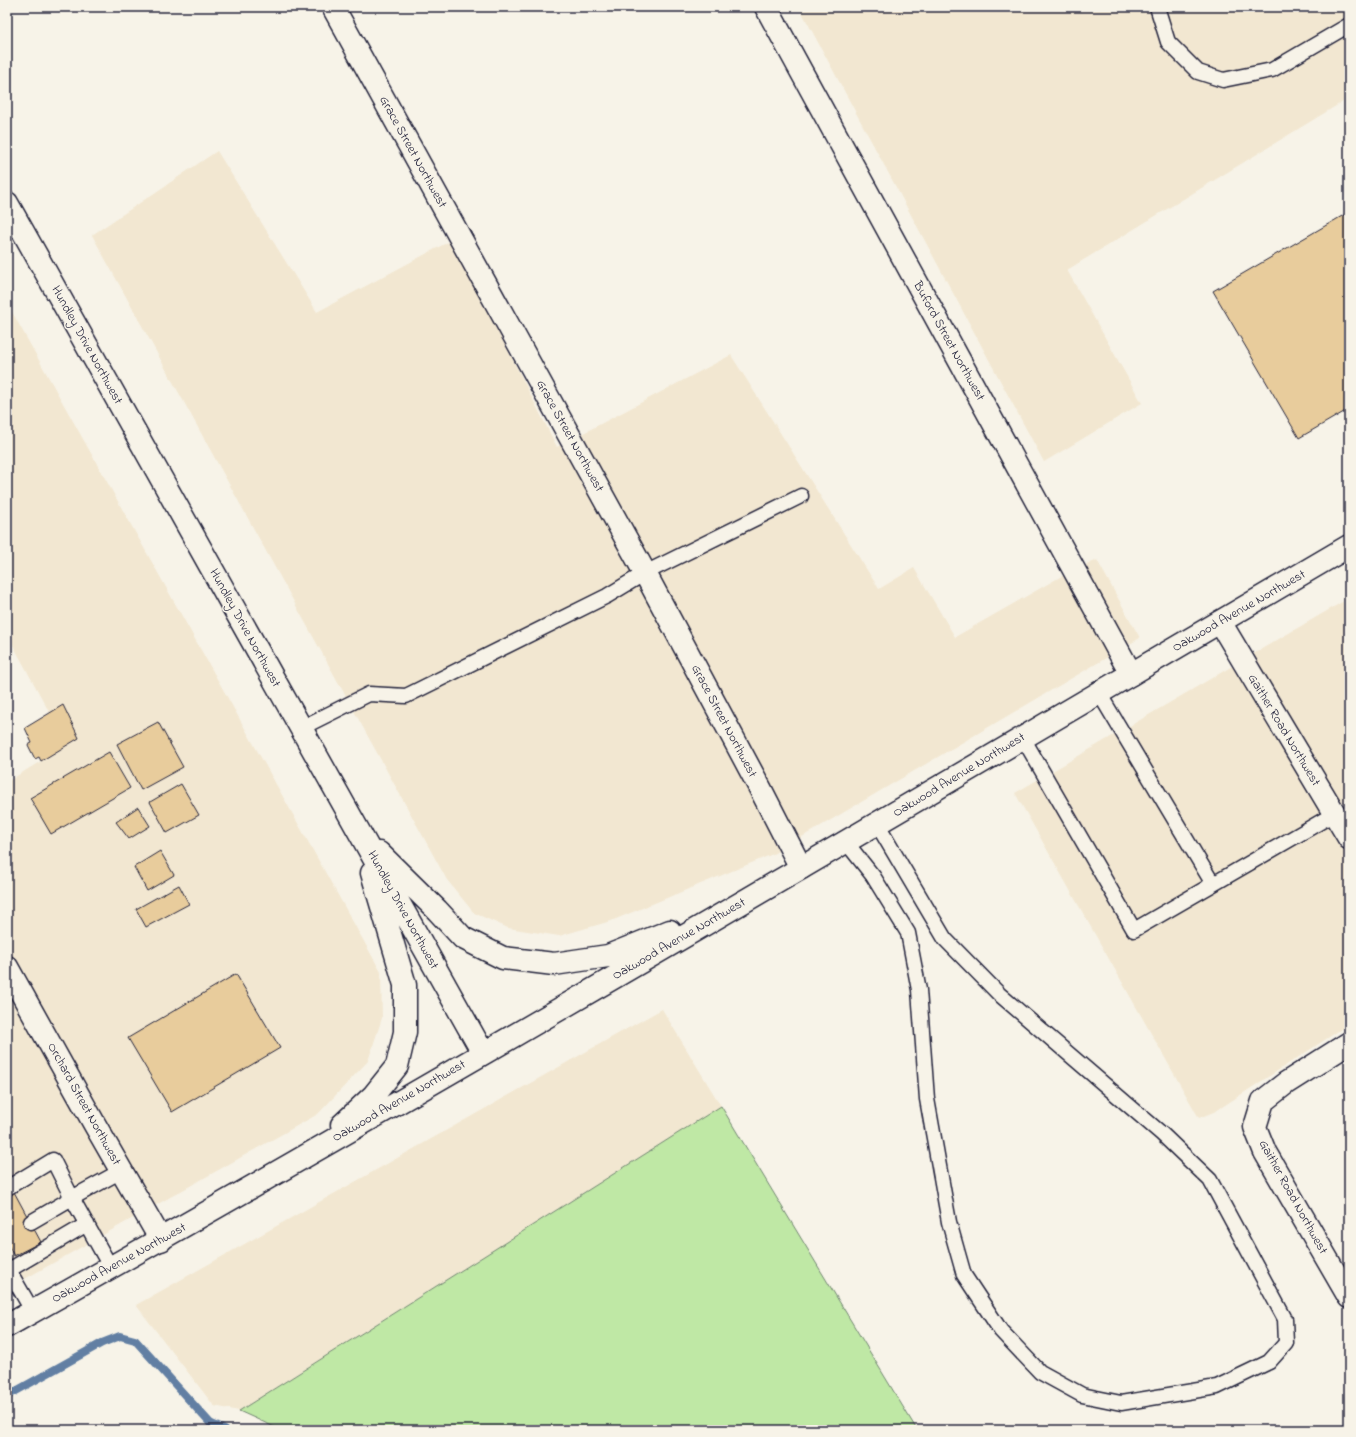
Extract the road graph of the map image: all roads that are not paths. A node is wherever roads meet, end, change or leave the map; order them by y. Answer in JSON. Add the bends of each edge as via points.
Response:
{"nodes":[{"id":1,"x":333,"y":7,"type":"edge"},
{"id":2,"x":766,"y":7,"type":"edge"},
{"id":3,"x":1157,"y":7,"type":"edge"},
{"id":4,"x":1349,"y":25,"type":"edge"},
{"id":5,"x":7,"y":203,"type":"edge"},
{"id":6,"x":801,"y":496,"type":"dead end"},
{"id":7,"x":1349,"y":546,"type":"edge"},
{"id":8,"x":645,"y":573,"type":"junction"},
{"id":9,"x":1220,"y":622,"type":"junction"},
{"id":10,"x":1131,"y":674,"type":"junction"},
{"id":11,"x":1099,"y":693,"type":"junction"},
{"id":12,"x":301,"y":728,"type":"junction"},
{"id":13,"x":1023,"y":738,"type":"junction"},
{"id":14,"x":1334,"y":814,"type":"junction"},
{"id":15,"x":877,"y":824,"type":"junction"},
{"id":16,"x":362,"y":837,"type":"junction"},
{"id":17,"x":1349,"y":838,"type":"edge"},
{"id":18,"x":846,"y":842,"type":"junction"},
{"id":19,"x":801,"y":868,"type":"junction"},
{"id":20,"x":1213,"y":884,"type":"junction"},
{"id":21,"x":741,"y":903,"type":"junction"},
{"id":22,"x":7,"y":967,"type":"edge"},
{"id":23,"x":1349,"y":1043,"type":"edge"},
{"id":24,"x":483,"y":1053,"type":"junction"},
{"id":25,"x":316,"y":1150,"type":"junction"},
{"id":26,"x":121,"y":1171,"type":"junction"},
{"id":27,"x":7,"y":1188,"type":"edge"},
{"id":28,"x":72,"y":1198,"type":"junction"},
{"id":29,"x":31,"y":1222,"type":"dead end"},
{"id":30,"x":87,"y":1224,"type":"junction"},
{"id":31,"x":161,"y":1240,"type":"junction"},
{"id":32,"x":111,"y":1268,"type":"junction"},
{"id":33,"x":8,"y":1269,"type":"edge"},
{"id":34,"x":1349,"y":1297,"type":"edge"},
{"id":35,"x":33,"y":1312,"type":"junction"},
{"id":36,"x":7,"y":1326,"type":"edge"}],
"edges":[{"from":1,"to":8,"type":"street","name":"Grace Street Northwest"},
{"from":2,"to":10,"type":"street","name":"Buford Street Northwest"},
{"from":3,"to":4,"type":"lane","via":[[1168,42],[1198,72],[1223,80],[1272,70]]},
{"from":5,"to":12,"type":"street","name":"Hundley Drive Northwest"},
{"from":6,"to":8,"type":"lane"},
{"from":7,"to":9,"type":"street","name":"Oakwood Avenue Northwest"},
{"from":8,"to":12,"type":"lane","via":[[607,596],[406,696],[369,694]]},
{"from":8,"to":19,"type":"street","name":"Grace Street Northwest"},
{"from":9,"to":10,"type":"street","name":"Oakwood Avenue Northwest"},
{"from":9,"to":14,"type":"street","name":"Gaither Road Northwest"},
{"from":10,"to":11,"type":"street","name":"Oakwood Avenue Northwest"},
{"from":11,"to":13,"type":"street","name":"Oakwood Avenue Northwest"},
{"from":11,"to":20,"type":"lane"},
{"from":12,"to":16,"type":"street","name":"Hundley Drive Northwest"},
{"from":13,"to":15,"type":"street","name":"Oakwood Avenue Northwest"},
{"from":13,"to":20,"type":"lane","via":[[1134,930]]},
{"from":14,"to":17,"type":"street","name":"Gaither Road Northwest"},
{"from":14,"to":20,"type":"lane"},
{"from":15,"to":18,"type":"street","name":"Oakwood Avenue Northwest"},
{"from":15,"to":18,"type":"lane","via":[[945,939],[999,994],[1162,1134],[1210,1180],[1285,1319],[1286,1343],[1269,1362],[1217,1387],[1121,1403],[1082,1396],[1040,1372],[1001,1331],[964,1275],[949,1222],[927,1099],[919,990],[908,933],[873,876]]},
{"from":16,"to":21,"type":"street","via":[[463,938],[503,958],[554,964],[608,956]]},
{"from":16,"to":24,"type":"street","name":"Hundley Drive Northwest"},
{"from":16,"to":25,"type":"street","via":[[405,985],[405,1032],[397,1066],[373,1096]]},
{"from":18,"to":19,"type":"street","name":"Oakwood Avenue Northwest"},
{"from":19,"to":21,"type":"street","name":"Oakwood Avenue Northwest"},
{"from":21,"to":24,"type":"street","name":"Oakwood Avenue Northwest"},
{"from":22,"to":26,"type":"street","name":"Orchard Street Northwest"},
{"from":23,"to":34,"type":"street","name":"Gaither Road Northwest","via":[[1286,1083],[1263,1101],[1255,1127],[1265,1152]]},
{"from":24,"to":25,"type":"street","name":"Oakwood Avenue Northwest"},
{"from":25,"to":31,"type":"street","name":"Oakwood Avenue Northwest"},
{"from":26,"to":28,"type":"lane"},
{"from":26,"to":31,"type":"street","name":"Orchard Street Northwest"},
{"from":27,"to":28,"type":"lane","via":[[53,1160]]},
{"from":28,"to":29,"type":"lane"},
{"from":28,"to":30,"type":"lane"},
{"from":30,"to":32,"type":"lane"},
{"from":30,"to":33,"type":"lane"},
{"from":31,"to":32,"type":"street","name":"Oakwood Avenue Northwest"},
{"from":32,"to":35,"type":"street","name":"Oakwood Avenue Northwest"},
{"from":33,"to":35,"type":"lane"},
{"from":35,"to":36,"type":"street","name":"Oakwood Avenue Northwest"}]}
